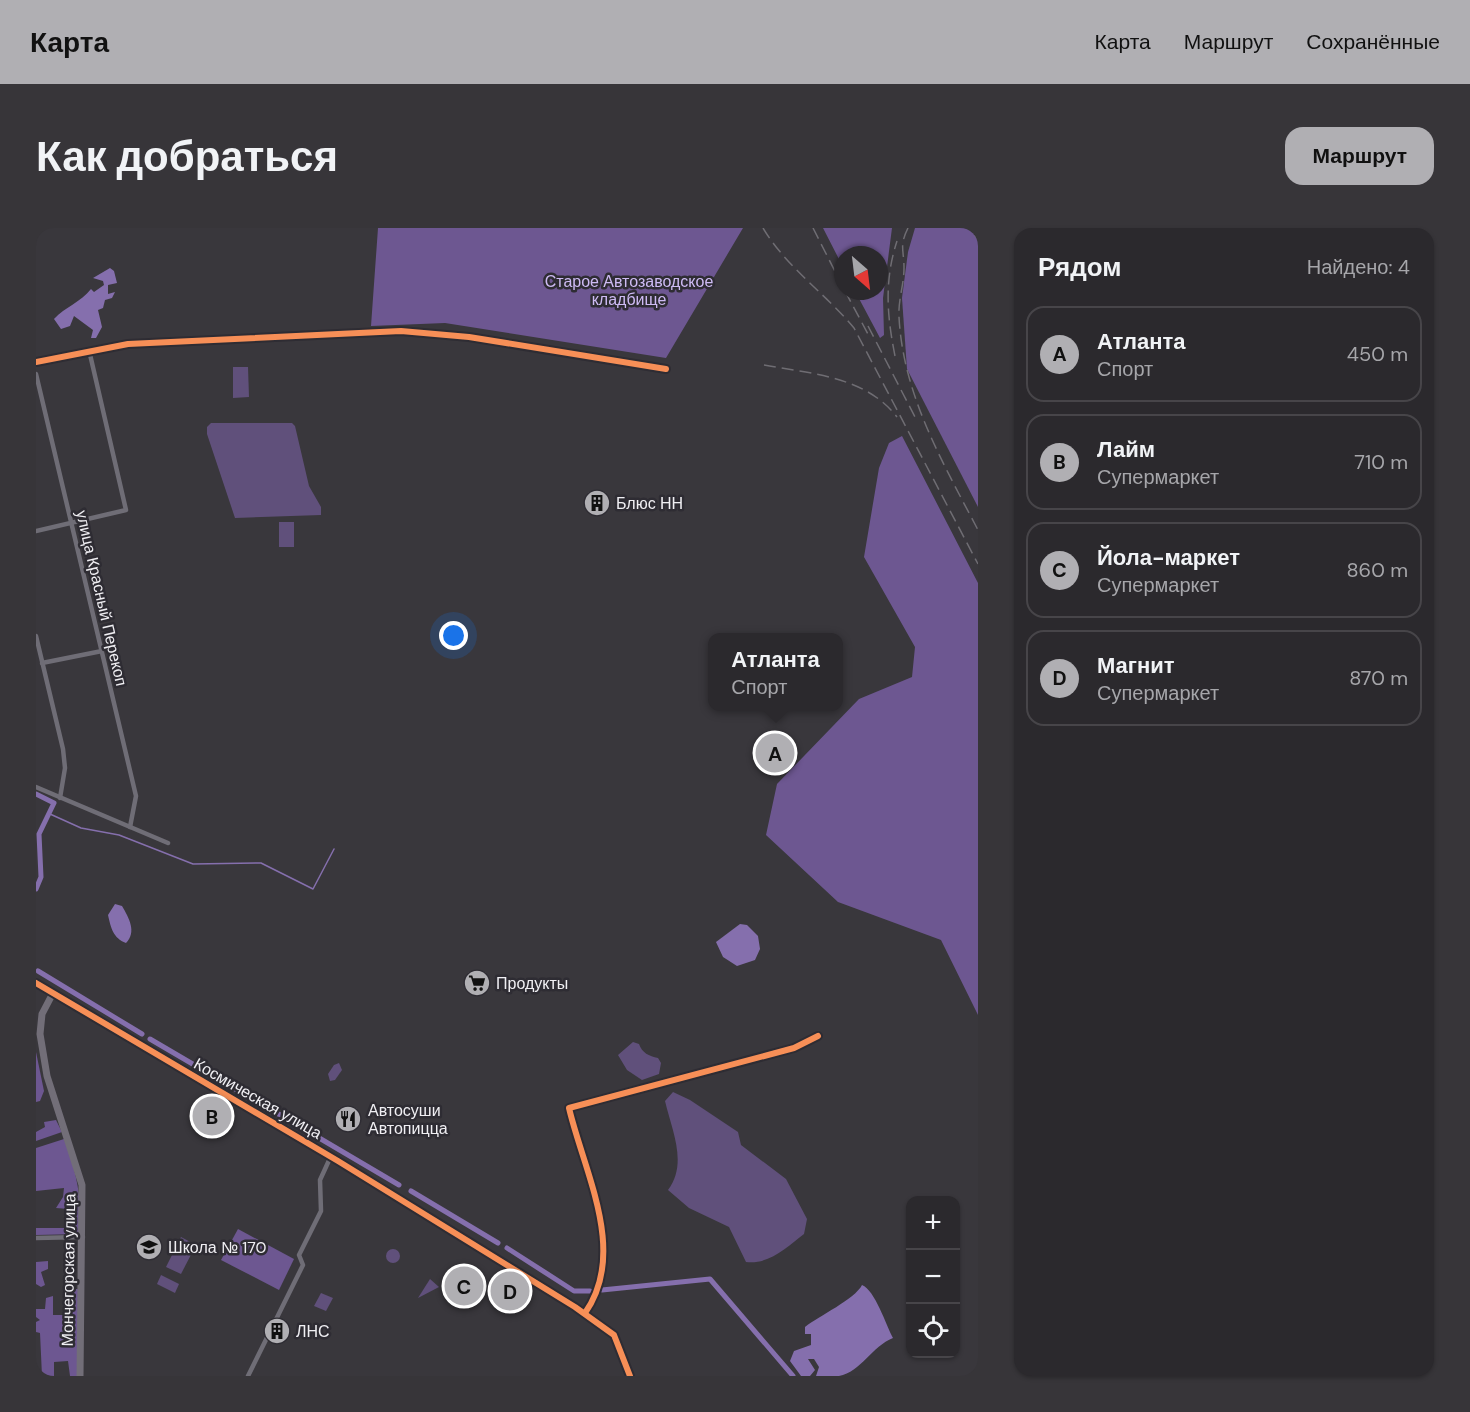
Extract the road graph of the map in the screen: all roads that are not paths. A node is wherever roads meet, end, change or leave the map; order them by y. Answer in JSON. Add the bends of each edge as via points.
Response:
{"nodes":[{"id":1,"x":975,"y":228,"type":"edge"},
{"id":2,"x":978,"y":235,"type":"edge"},
{"id":3,"x":89,"y":350,"type":"junction"},
{"id":4,"x":36,"y":362,"type":"edge"},
{"id":5,"x":666,"y":369,"type":"dead end"},
{"id":6,"x":36,"y":374,"type":"edge"},
{"id":7,"x":72,"y":523,"type":"junction"},
{"id":8,"x":36,"y":531,"type":"edge"},
{"id":9,"x":36,"y":636,"type":"edge"},
{"id":10,"x":102,"y":651,"type":"junction"},
{"id":11,"x":42,"y":663,"type":"junction"},
{"id":12,"x":36,"y":787,"type":"edge"},
{"id":13,"x":60,"y":798,"type":"junction"},
{"id":14,"x":130,"y":827,"type":"junction"},
{"id":15,"x":168,"y":843,"type":"dead end"},
{"id":16,"x":36,"y":983,"type":"edge"},
{"id":17,"x":53,"y":993,"type":"junction"},
{"id":18,"x":818,"y":1036,"type":"dead end"},
{"id":19,"x":331,"y":1156,"type":"junction"},
{"id":20,"x":83,"y":1237,"type":"junction"},
{"id":21,"x":36,"y":1238,"type":"edge"},
{"id":22,"x":585,"y":1313,"type":"junction"},
{"id":23,"x":80,"y":1376,"type":"edge"},
{"id":24,"x":248,"y":1376,"type":"edge"},
{"id":25,"x":630,"y":1376,"type":"edge"}],
"edges":[{"from":1,"to":2,"type":"street"},
{"from":3,"to":4,"type":"street"},
{"from":3,"to":5,"type":"street","via":[[128,344],[401,331],[469,337]]},
{"from":3,"to":7,"type":"street","via":[[126,510]]},
{"from":6,"to":7,"type":"street","name":"улица Красный Перекоп"},
{"from":7,"to":8,"type":"street"},
{"from":7,"to":10,"type":"street","name":"улица Красный Перекоп"},
{"from":9,"to":11,"type":"street"},
{"from":10,"to":11,"type":"street"},
{"from":10,"to":14,"type":"street","name":"улица Красный Перекоп","via":[[136,796]]},
{"from":11,"to":13,"type":"street","via":[[65,768]]},
{"from":12,"to":13,"type":"street"},
{"from":13,"to":14,"type":"street"},
{"from":14,"to":15,"type":"street"},
{"from":16,"to":17,"type":"street","name":"Космическая улица"},
{"from":17,"to":19,"type":"street","name":"Космическая улица"},
{"from":17,"to":20,"type":"street","name":"Мончегорская улица","via":[[42,1014],[39,1034],[47,1076],[80,1174]]},
{"from":18,"to":22,"type":"street","via":[[794,1048],[569,1108],[603,1230],[600,1278]]},
{"from":19,"to":22,"type":"street","name":"Космическая улица"},
{"from":19,"to":24,"type":"street","name":"Космическая улица","via":[[320,1180],[321,1211],[299,1255],[303,1265]]},
{"from":20,"to":21,"type":"street"},
{"from":20,"to":23,"type":"street","name":"Мончегорская улица"},
{"from":22,"to":25,"type":"street","via":[[614,1335]]}]}
